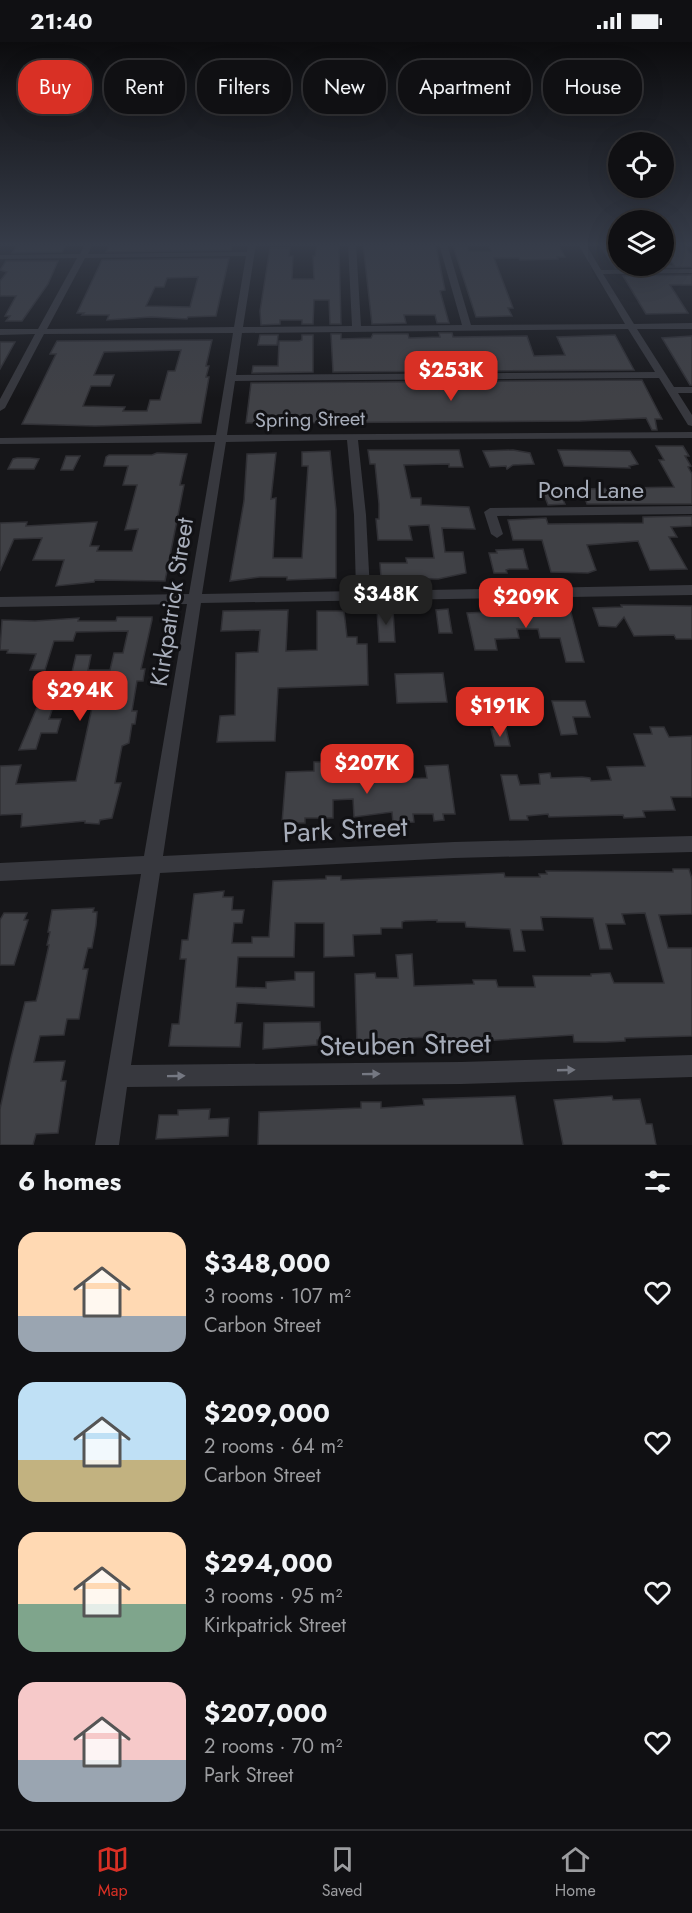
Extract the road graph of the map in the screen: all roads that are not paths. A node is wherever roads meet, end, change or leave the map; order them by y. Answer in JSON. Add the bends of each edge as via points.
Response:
{"nodes":[{"id":1,"x":62,"y":295,"type":"edge"},
{"id":2,"x":244,"y":295,"type":"edge"},
{"id":3,"x":355,"y":295,"type":"edge"},
{"id":4,"x":458,"y":295,"type":"edge"},
{"id":5,"x":612,"y":295,"type":"edge"},
{"id":6,"x":631,"y":326,"type":"junction"},
{"id":7,"x":692,"y":326,"type":"edge"},
{"id":8,"x":467,"y":328,"type":"junction"},
{"id":9,"x":357,"y":329,"type":"junction"},
{"id":10,"x":238,"y":330,"type":"junction"},
{"id":11,"x":0,"y":332,"type":"edge"},
{"id":12,"x":42,"y":332,"type":"junction"},
{"id":13,"x":662,"y":375,"type":"junction"},
{"id":14,"x":231,"y":378,"type":"junction"},
{"id":15,"x":671,"y":390,"type":"junction"},
{"id":16,"x":692,"y":390,"type":"edge"},
{"id":17,"x":0,"y":408,"type":"edge"},
{"id":18,"x":692,"y":423,"type":"edge"},
{"id":19,"x":692,"y":435,"type":"edge"},
{"id":20,"x":352,"y":437,"type":"junction"},
{"id":21,"x":222,"y":438,"type":"junction"},
{"id":22,"x":0,"y":441,"type":"edge"},
{"id":23,"x":692,"y":510,"type":"edge"},
{"id":24,"x":497,"y":534,"type":"dead end"},
{"id":25,"x":692,"y":590,"type":"edge"},
{"id":26,"x":363,"y":596,"type":"junction"},
{"id":27,"x":195,"y":598,"type":"junction"},
{"id":28,"x":0,"y":602,"type":"edge"},
{"id":29,"x":692,"y":844,"type":"edge"},
{"id":30,"x":151,"y":865,"type":"junction"},
{"id":31,"x":0,"y":872,"type":"edge"},
{"id":32,"x":692,"y":1066,"type":"edge"},
{"id":33,"x":118,"y":1077,"type":"junction"},
{"id":34,"x":107,"y":1145,"type":"edge"}],
"edges":[{"from":1,"to":12,"type":"street"},
{"from":2,"to":10,"type":"street","name":"Kirkpatrick Street"},
{"from":3,"to":9,"type":"street"},
{"from":4,"to":8,"type":"street"},
{"from":5,"to":6,"type":"street"},
{"from":6,"to":7,"type":"street"},
{"from":6,"to":8,"type":"street"},
{"from":6,"to":13,"type":"street"},
{"from":8,"to":9,"type":"street"},
{"from":9,"to":10,"type":"street"},
{"from":10,"to":12,"type":"street"},
{"from":10,"to":14,"type":"street","name":"Kirkpatrick Street"},
{"from":11,"to":12,"type":"street"},
{"from":12,"to":17,"type":"street"},
{"from":13,"to":14,"type":"street"},
{"from":13,"to":15,"type":"street"},
{"from":14,"to":21,"type":"street","name":"Kirkpatrick Street"},
{"from":15,"to":16,"type":"street"},
{"from":15,"to":18,"type":"street"},
{"from":19,"to":20,"type":"street","name":"Spring Street"},
{"from":20,"to":21,"type":"street","name":"Spring Street"},
{"from":20,"to":26,"type":"street"},
{"from":21,"to":22,"type":"street","name":"Spring Street"},
{"from":21,"to":27,"type":"street","name":"Kirkpatrick Street"},
{"from":23,"to":24,"type":"street","name":"Pond Lane","via":[[490,512]]},
{"from":25,"to":26,"type":"street"},
{"from":26,"to":27,"type":"street"},
{"from":27,"to":28,"type":"street"},
{"from":27,"to":30,"type":"street","name":"Kirkpatrick Street"},
{"from":29,"to":30,"type":"street","name":"Park Street","via":[[442,850]]},
{"from":30,"to":31,"type":"street","name":"Park Street"},
{"from":30,"to":33,"type":"street","name":"Kirkpatrick Street"},
{"from":33,"to":32,"type":"street","name":"Steuben Street","one_way":true},
{"from":33,"to":34,"type":"street","name":"Kirkpatrick Street"}]}
